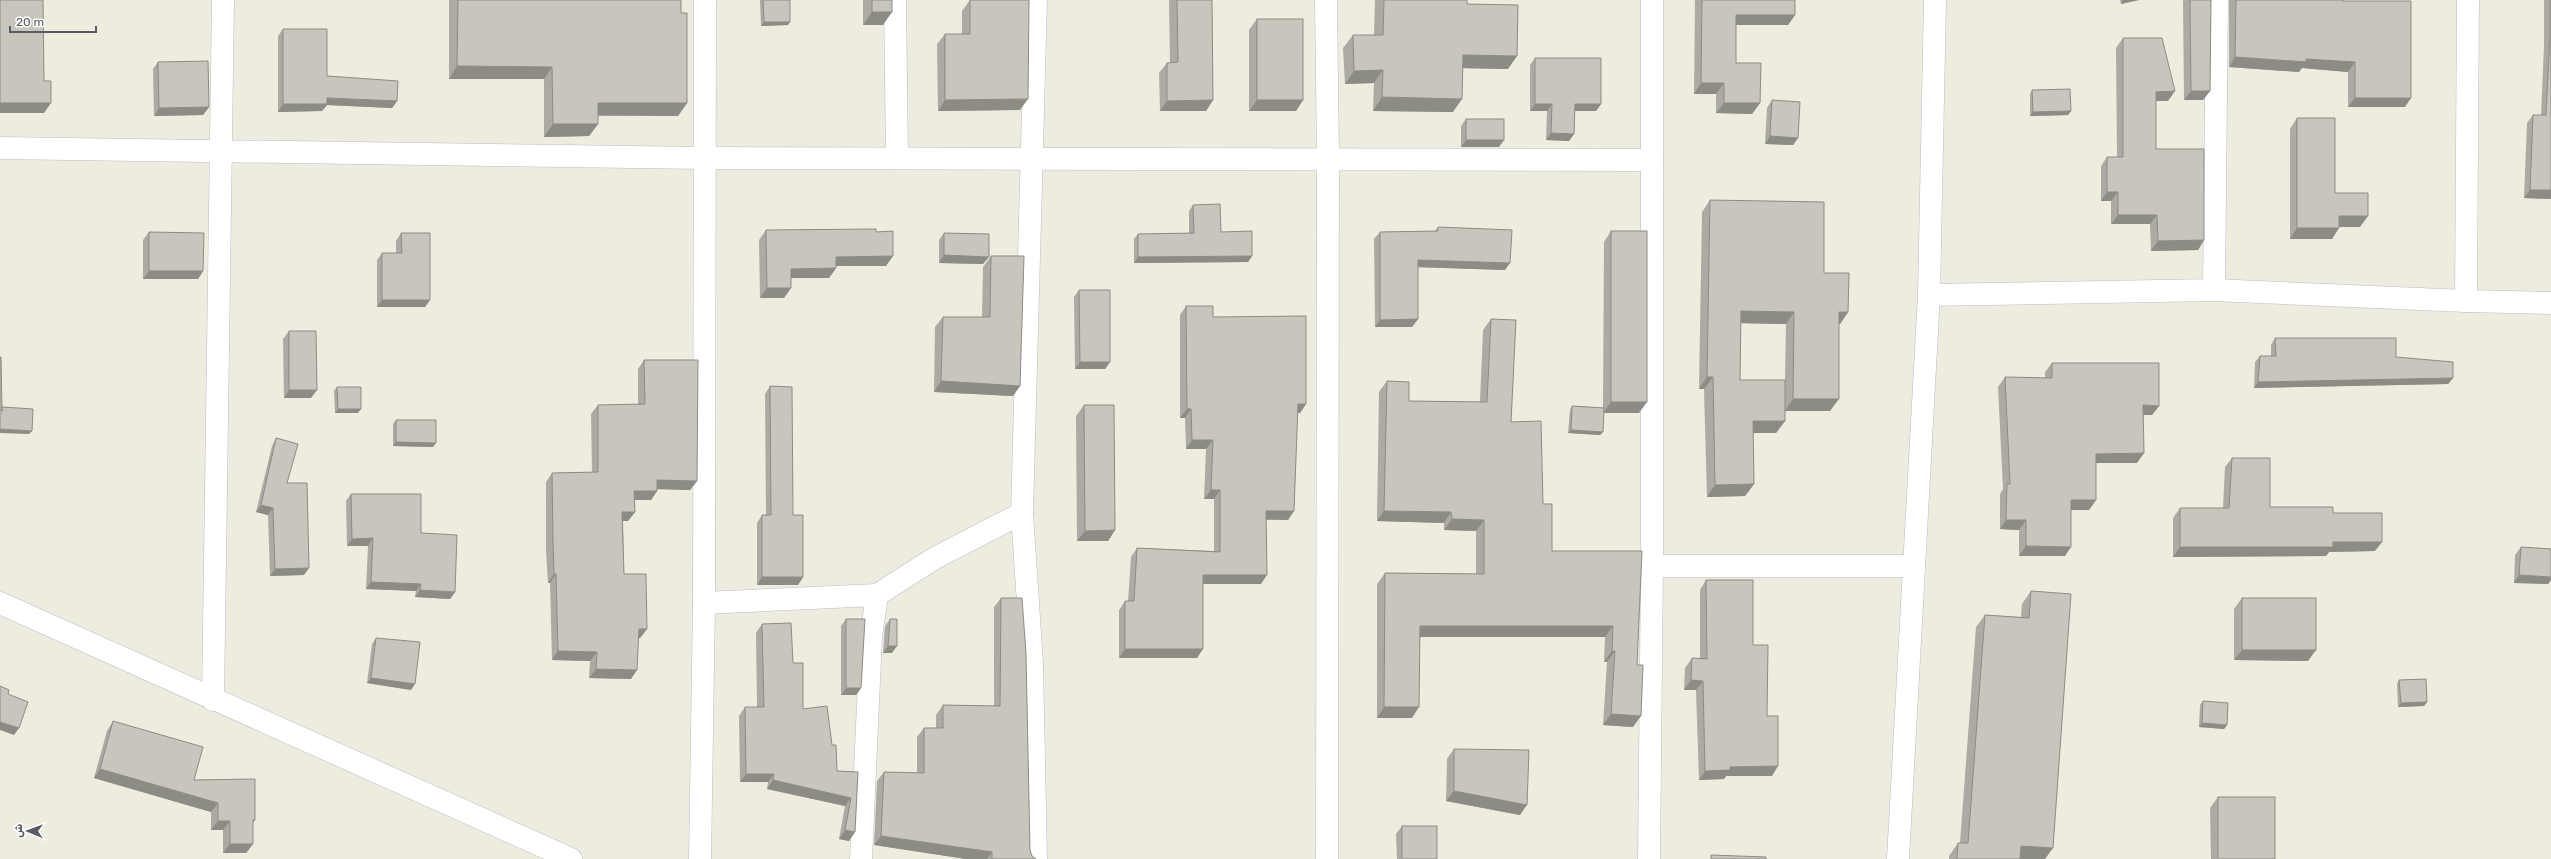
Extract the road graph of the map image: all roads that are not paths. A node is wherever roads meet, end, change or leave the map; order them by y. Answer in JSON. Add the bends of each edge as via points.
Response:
{"nodes":[{"id":1,"x":223,"y":0,"type":"edge"},
{"id":2,"x":705,"y":0,"type":"edge"},
{"id":3,"x":895,"y":0,"type":"edge"},
{"id":4,"x":1036,"y":0,"type":"edge"},
{"id":5,"x":1326,"y":0,"type":"edge"},
{"id":6,"x":1652,"y":0,"type":"edge"},
{"id":7,"x":1935,"y":0,"type":"edge"},
{"id":8,"x":2217,"y":0,"type":"edge"},
{"id":9,"x":2468,"y":0,"type":"edge"},
{"id":10,"x":0,"y":148,"type":"edge"},
{"id":11,"x":219,"y":151,"type":"junction"},
{"id":12,"x":703,"y":158,"type":"junction"},
{"id":13,"x":897,"y":158,"type":"junction"},
{"id":14,"x":1032,"y":158,"type":"junction"},
{"id":15,"x":1328,"y":158,"type":"junction"},
{"id":16,"x":1652,"y":160,"type":"junction"},
{"id":17,"x":2214,"y":290,"type":"junction"},
{"id":18,"x":1929,"y":295,"type":"junction"},
{"id":19,"x":2466,"y":302,"type":"junction"},
{"id":20,"x":2551,"y":303,"type":"edge"},
{"id":21,"x":1022,"y":513,"type":"junction"},
{"id":22,"x":1652,"y":566,"type":"junction"},
{"id":23,"x":1914,"y":566,"type":"junction"},
{"id":24,"x":877,"y":595,"type":"junction"},
{"id":25,"x":0,"y":603,"type":"edge"},
{"id":26,"x":704,"y":603,"type":"junction"},
{"id":27,"x":213,"y":700,"type":"junction"},
{"id":28,"x":571,"y":859,"type":"edge"},
{"id":29,"x":700,"y":859,"type":"edge"},
{"id":30,"x":861,"y":859,"type":"edge"},
{"id":31,"x":1036,"y":859,"type":"edge"},
{"id":32,"x":1327,"y":859,"type":"edge"},
{"id":33,"x":1649,"y":859,"type":"edge"},
{"id":34,"x":1898,"y":859,"type":"edge"}],
"edges":[{"from":1,"to":11,"type":"street"},
{"from":2,"to":12,"type":"street"},
{"from":3,"to":13,"type":"street"},
{"from":4,"to":14,"type":"street"},
{"from":5,"to":15,"type":"street"},
{"from":6,"to":16,"type":"street"},
{"from":7,"to":18,"type":"street"},
{"from":8,"to":17,"type":"street"},
{"from":9,"to":19,"type":"street"},
{"from":10,"to":11,"type":"street"},
{"from":11,"to":12,"type":"street"},
{"from":11,"to":27,"type":"street"},
{"from":12,"to":13,"type":"street"},
{"from":12,"to":26,"type":"street"},
{"from":13,"to":14,"type":"street"},
{"from":14,"to":15,"type":"street"},
{"from":14,"to":21,"type":"street"},
{"from":15,"to":16,"type":"street"},
{"from":15,"to":32,"type":"street"},
{"from":16,"to":22,"type":"street"},
{"from":17,"to":18,"type":"street"},
{"from":17,"to":19,"type":"street"},
{"from":18,"to":23,"type":"street"},
{"from":19,"to":20,"type":"street"},
{"from":21,"to":24,"type":"street","via":[[935,558]]},
{"from":21,"to":31,"type":"street","via":[[1032,663]]},
{"from":22,"to":23,"type":"street"},
{"from":22,"to":33,"type":"street"},
{"from":23,"to":34,"type":"street"},
{"from":24,"to":26,"type":"street"},
{"from":24,"to":30,"type":"street","via":[[872,637]]},
{"from":25,"to":27,"type":"street"},
{"from":26,"to":29,"type":"street"},
{"from":27,"to":28,"type":"street"}]}
